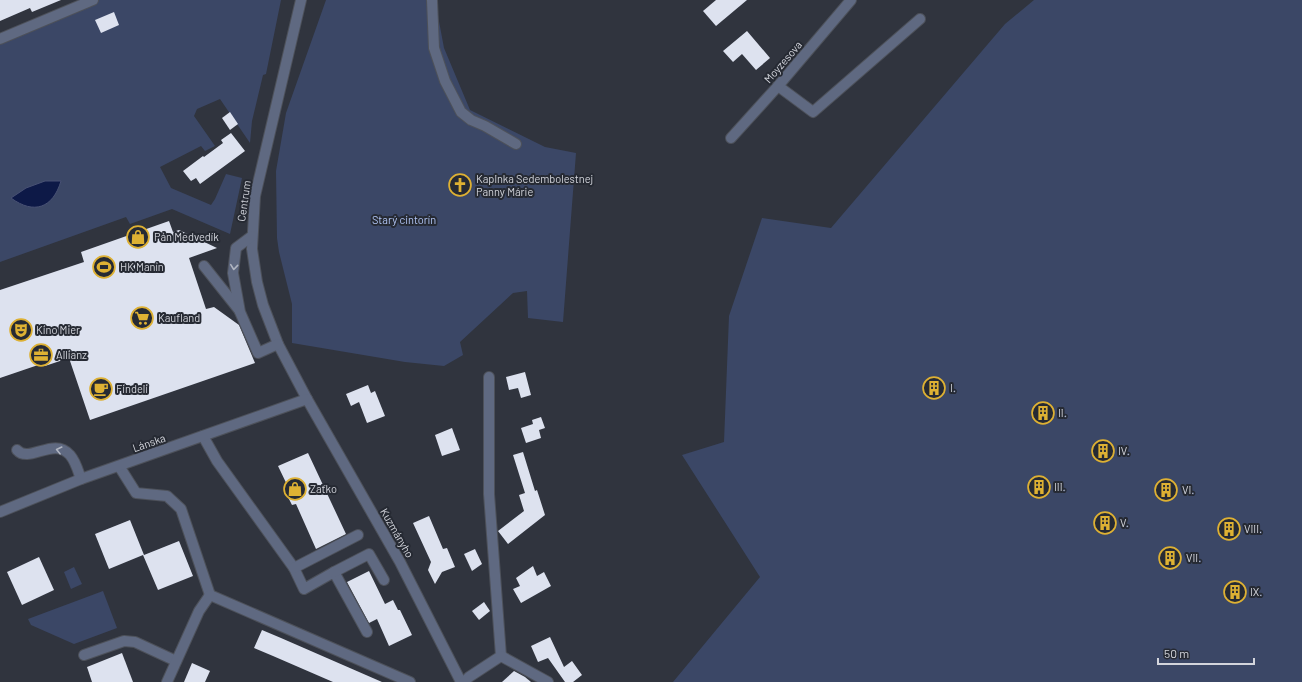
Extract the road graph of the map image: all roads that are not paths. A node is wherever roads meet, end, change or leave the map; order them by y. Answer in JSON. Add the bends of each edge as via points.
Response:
{"nodes":[{"id":1,"x":93,"y":0,"type":"edge"},
{"id":2,"x":302,"y":0,"type":"edge"},
{"id":3,"x":432,"y":0,"type":"edge"},
{"id":4,"x":851,"y":0,"type":"edge"},
{"id":5,"x":920,"y":20,"type":"dead end"},
{"id":6,"x":0,"y":39,"type":"edge"},
{"id":7,"x":778,"y":86,"type":"junction"},
{"id":8,"x":731,"y":138,"type":"dead end"},
{"id":9,"x":516,"y":144,"type":"dead end"},
{"id":10,"x":252,"y":236,"type":"junction"},
{"id":11,"x":204,"y":266,"type":"dead end"},
{"id":12,"x":240,"y":312,"type":"junction"},
{"id":13,"x":278,"y":344,"type":"junction"},
{"id":14,"x":489,"y":378,"type":"dead end"},
{"id":15,"x":307,"y":399,"type":"junction"},
{"id":16,"x":204,"y":436,"type":"junction"},
{"id":17,"x":17,"y":450,"type":"dead end"},
{"id":18,"x":119,"y":466,"type":"junction"},
{"id":19,"x":81,"y":479,"type":"junction"},
{"id":20,"x":0,"y":512,"type":"edge"},
{"id":21,"x":358,"y":536,"type":"dead end"},
{"id":22,"x":294,"y":568,"type":"junction"},
{"id":23,"x":334,"y":572,"type":"junction"},
{"id":24,"x":384,"y":580,"type":"dead end"},
{"id":25,"x":210,"y":595,"type":"junction"},
{"id":26,"x":367,"y":632,"type":"dead end"},
{"id":27,"x":84,"y":655,"type":"dead end"},
{"id":28,"x":501,"y":656,"type":"junction"},
{"id":29,"x":176,"y":661,"type":"junction"},
{"id":30,"x":168,"y":682,"type":"edge"},
{"id":31,"x":410,"y":682,"type":"edge"},
{"id":32,"x":462,"y":682,"type":"edge"},
{"id":33,"x":548,"y":682,"type":"edge"}],
"edges":[{"from":1,"to":6,"type":"street"},
{"from":2,"to":10,"type":"street","name":"Centrum","via":[[255,196]]},
{"from":3,"to":9,"type":"street","via":[[434,48],[445,81],[461,112]]},
{"from":4,"to":7,"type":"street","name":"Moyzesova"},
{"from":5,"to":7,"type":"street","via":[[813,112]]},
{"from":7,"to":8,"type":"street","name":"Moyzesova"},
{"from":10,"to":12,"type":"street","one_way":true,"via":[[236,248],[233,272]]},
{"from":10,"to":13,"type":"street","name":"Centrum","via":[[257,282]]},
{"from":11,"to":12,"type":"street"},
{"from":12,"to":13,"type":"street","via":[[258,353]]},
{"from":13,"to":15,"type":"street","name":"Centrum"},
{"from":14,"to":28,"type":"street","via":[[489,494]]},
{"from":15,"to":16,"type":"street","name":"Lánska"},
{"from":15,"to":32,"type":"street","name":"Kuzmányho","via":[[400,562]]},
{"from":16,"to":18,"type":"street","name":"Lánska"},
{"from":16,"to":22,"type":"street","via":[[217,461]]},
{"from":19,"to":17,"type":"street","one_way":true,"via":[[74,461],[64,450],[50,448],[26,454]]},
{"from":18,"to":19,"type":"street","name":"Lánska"},
{"from":18,"to":25,"type":"street","via":[[136,493],[167,496],[181,509]]},
{"from":19,"to":20,"type":"street","name":"Lánska"},
{"from":21,"to":22,"type":"street"},
{"from":22,"to":23,"type":"street","via":[[304,589]]},
{"from":23,"to":24,"type":"street","via":[[369,554]]},
{"from":23,"to":26,"type":"street"},
{"from":25,"to":29,"type":"street","via":[[198,612]]},
{"from":25,"to":31,"type":"street"},
{"from":27,"to":29,"type":"street","via":[[124,641],[135,642]]},
{"from":28,"to":32,"type":"street","name":"Kuzmányho"},
{"from":28,"to":33,"type":"street"},
{"from":29,"to":30,"type":"street"}]}
